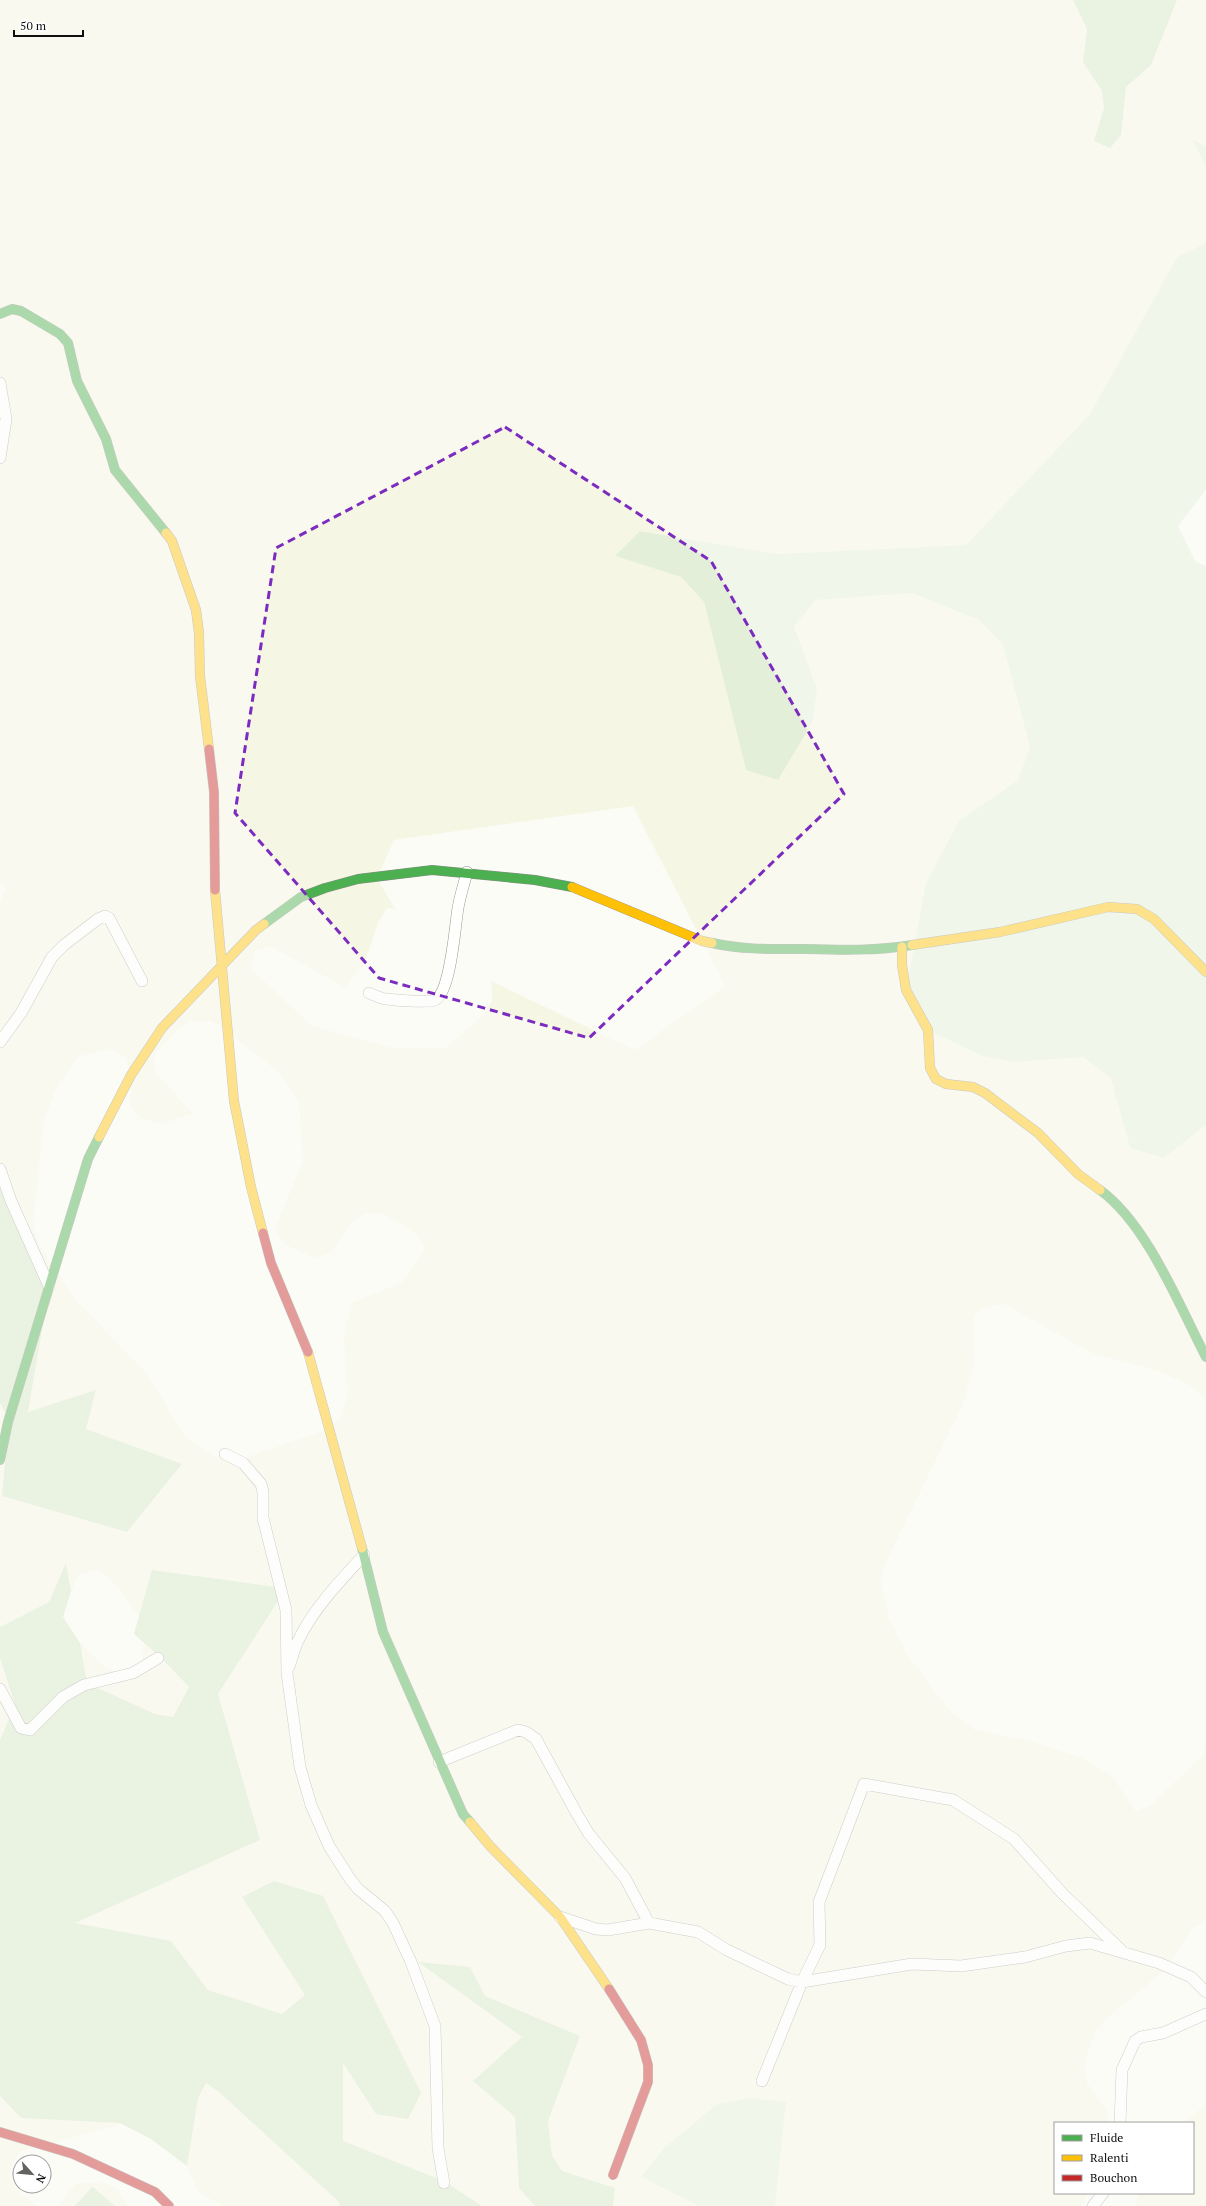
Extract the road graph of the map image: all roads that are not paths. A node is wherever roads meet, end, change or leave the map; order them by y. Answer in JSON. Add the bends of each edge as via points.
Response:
{"nodes":[{"id":1,"x":0,"y":314,"type":"edge"},
{"id":2,"x":0,"y":383,"type":"edge"},
{"id":3,"x":0,"y":458,"type":"edge"},
{"id":4,"x":467,"y":872,"type":"junction"},
{"id":5,"x":902,"y":947,"type":"junction"},
{"id":6,"x":221,"y":966,"type":"junction"},
{"id":7,"x":1206,"y":972,"type":"edge"},
{"id":8,"x":142,"y":980,"type":"dead end"},
{"id":9,"x":368,"y":993,"type":"dead end"},
{"id":10,"x":0,"y":1042,"type":"edge"},
{"id":11,"x":0,"y":1169,"type":"edge"},
{"id":12,"x":49,"y":1286,"type":"junction"},
{"id":13,"x":1206,"y":1357,"type":"edge"},
{"id":14,"x":225,"y":1454,"type":"dead end"},
{"id":15,"x":0,"y":1460,"type":"edge"},
{"id":16,"x":364,"y":1555,"type":"junction"},
{"id":17,"x":158,"y":1658,"type":"dead end"},
{"id":18,"x":287,"y":1673,"type":"junction"},
{"id":19,"x":0,"y":1689,"type":"edge"},
{"id":20,"x":439,"y":1762,"type":"junction"},
{"id":21,"x":560,"y":1917,"type":"junction"},
{"id":22,"x":649,"y":1923,"type":"junction"},
{"id":23,"x":1124,"y":1953,"type":"junction"},
{"id":24,"x":802,"y":1982,"type":"junction"},
{"id":25,"x":1206,"y":1992,"type":"edge"},
{"id":26,"x":1206,"y":2014,"type":"edge"},
{"id":27,"x":762,"y":2081,"type":"dead end"},
{"id":28,"x":1120,"y":2122,"type":"edge"},
{"id":29,"x":0,"y":2132,"type":"edge"},
{"id":30,"x":613,"y":2175,"type":"dead end"},
{"id":31,"x":444,"y":2183,"type":"dead end"},
{"id":32,"x":1102,"y":2194,"type":"edge"},
{"id":33,"x":169,"y":2206,"type":"edge"},
{"id":34,"x":1093,"y":2206,"type":"edge"}],
"edges":[{"from":1,"to":6,"type":"street","via":[[12,309],[22,311],[60,334],[68,343],[77,381],[106,439],[116,470],[172,541],[196,610],[200,676],[214,792],[212,860]]},
{"from":2,"to":3,"type":"street","via":[[6,419]]},
{"from":4,"to":5,"type":"street","via":[[535,880],[580,889],[702,941],[730,947],[832,950]]},
{"from":4,"to":6,"type":"street","via":[[432,870],[358,879],[325,888],[301,898],[256,930]]},
{"from":4,"to":9,"type":"street","via":[[458,908],[452,952],[439,997],[427,1001],[388,999]]},
{"from":5,"to":7,"type":"street","via":[[1000,932],[1108,907],[1137,909],[1154,919]]},
{"from":5,"to":13,"type":"street","via":[[906,990],[928,1030],[930,1068],[936,1079],[946,1084],[973,1087],[986,1093],[1038,1133],[1078,1174],[1107,1195],[1125,1213],[1146,1241]]},
{"from":6,"to":12,"type":"street","via":[[162,1028],[131,1075],[88,1159]]},
{"from":6,"to":16,"type":"street","via":[[234,1102],[251,1188],[271,1264],[308,1352]]},
{"from":8,"to":10,"type":"street","via":[[109,918],[105,916],[98,919],[52,957],[21,1013]]},
{"from":11,"to":12,"type":"street","via":[[11,1201]]},
{"from":12,"to":15,"type":"street","via":[[8,1422]]},
{"from":14,"to":18,"type":"street","via":[[239,1460],[261,1484],[264,1518],[286,1610]]},
{"from":16,"to":18,"type":"street","via":[[311,1618],[297,1641]]},
{"from":16,"to":20,"type":"street","via":[[383,1632]]},
{"from":17,"to":19,"type":"street","via":[[134,1673],[84,1685],[63,1697],[30,1730],[20,1728]]},
{"from":18,"to":31,"type":"street","via":[[300,1767],[311,1805],[329,1846],[350,1879],[385,1911],[393,1923],[435,2026],[438,2148]]},
{"from":20,"to":21,"type":"street","via":[[463,1814],[490,1846]]},
{"from":20,"to":22,"type":"street","via":[[518,1730],[536,1739],[589,1834],[625,1878]]},
{"from":21,"to":22,"type":"street","via":[[596,1929],[608,1930]]},
{"from":21,"to":30,"type":"street","via":[[596,1968],[641,2040],[648,2065],[648,2082]]},
{"from":22,"to":24,"type":"street","via":[[698,1932],[788,1979]]},
{"from":23,"to":24,"type":"street","via":[[1090,1943],[1066,1946],[1026,1958],[961,1966],[912,1964]]},
{"from":23,"to":24,"type":"street","via":[[1062,1893],[1014,1839],[953,1800],[864,1784],[819,1902],[820,1945]]},
{"from":23,"to":25,"type":"street","via":[[1191,1977]]},
{"from":24,"to":27,"type":"street"},
{"from":26,"to":28,"type":"street","via":[[1135,2041],[1122,2070]]},
{"from":29,"to":33,"type":"street","via":[[73,2154],[155,2192]]},
{"from":32,"to":34,"type":"street"}]}
